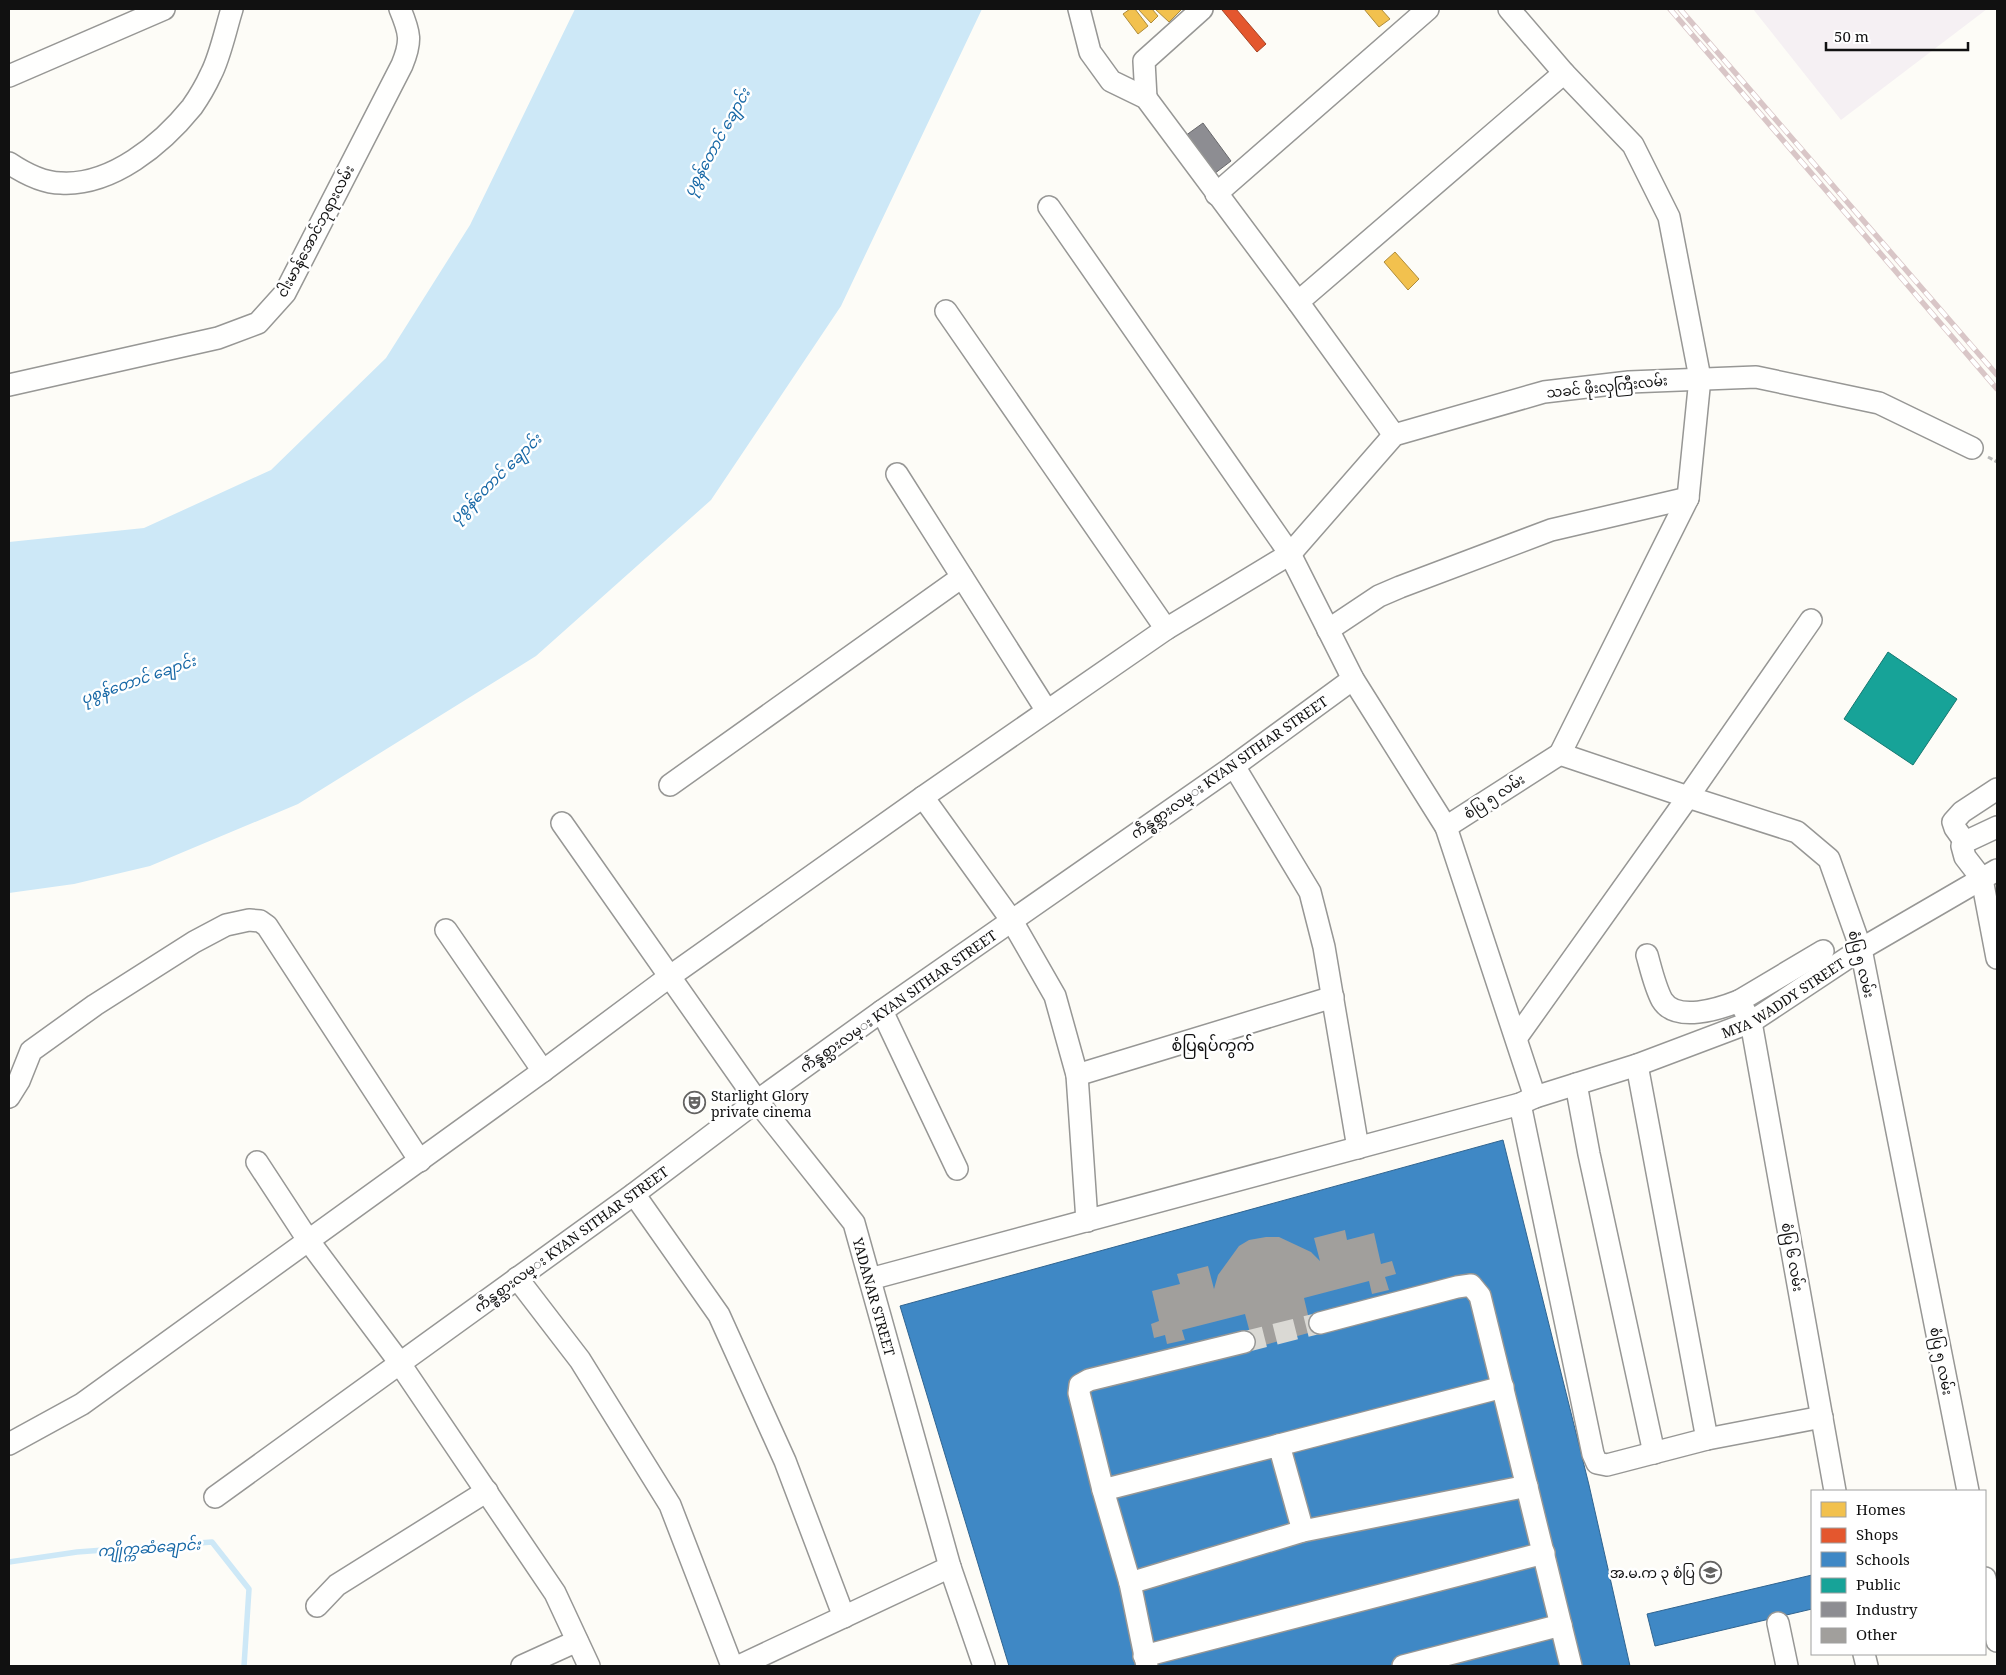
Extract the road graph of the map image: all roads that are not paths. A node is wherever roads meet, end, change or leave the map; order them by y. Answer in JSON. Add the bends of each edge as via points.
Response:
{"nodes":[{"id":1,"x":164,"y":9,"type":"edge"},
{"id":2,"x":232,"y":9,"type":"edge"},
{"id":3,"x":400,"y":9,"type":"edge"},
{"id":4,"x":1079,"y":9,"type":"edge"},
{"id":5,"x":1202,"y":9,"type":"edge"},
{"id":6,"x":1428,"y":9,"type":"edge"},
{"id":7,"x":1509,"y":9,"type":"edge"},
{"id":8,"x":1564,"y":73,"type":"junction"},
{"id":9,"x":9,"y":76,"type":"edge"},
{"id":10,"x":1146,"y":98,"type":"junction"},
{"id":11,"x":9,"y":163,"type":"edge"},
{"id":12,"x":1216,"y":194,"type":"junction"},
{"id":13,"x":1048,"y":207,"type":"dead end"},
{"id":14,"x":1298,"y":302,"type":"junction"},
{"id":15,"x":946,"y":311,"type":"dead end"},
{"id":16,"x":1700,"y":378,"type":"junction"},
{"id":17,"x":9,"y":385,"type":"edge"},
{"id":18,"x":1394,"y":435,"type":"junction"},
{"id":19,"x":1972,"y":448,"type":"dead end"},
{"id":20,"x":897,"y":474,"type":"dead end"},
{"id":21,"x":1688,"y":498,"type":"junction"},
{"id":22,"x":1290,"y":554,"type":"junction"},
{"id":23,"x":962,"y":577,"type":"junction"},
{"id":24,"x":1811,"y":620,"type":"dead end"},
{"id":25,"x":1166,"y":629,"type":"junction"},
{"id":26,"x":1328,"y":630,"type":"junction"},
{"id":27,"x":1354,"y":679,"type":"junction"},
{"id":28,"x":1047,"y":711,"type":"junction"},
{"id":29,"x":1560,"y":754,"type":"junction"},
{"id":30,"x":1234,"y":766,"type":"junction"},
{"id":31,"x":670,"y":785,"type":"dead end"},
{"id":32,"x":1997,"y":789,"type":"edge"},
{"id":33,"x":923,"y":797,"type":"junction"},
{"id":34,"x":1688,"y":797,"type":"junction"},
{"id":35,"x":562,"y":823,"type":"dead end"},
{"id":36,"x":1446,"y":827,"type":"junction"},
{"id":37,"x":1997,"y":827,"type":"edge"},
{"id":38,"x":1965,"y":842,"type":"junction"},
{"id":39,"x":1989,"y":874,"type":"edge"},
{"id":40,"x":1012,"y":921,"type":"junction"},
{"id":41,"x":446,"y":930,"type":"dead end"},
{"id":42,"x":1861,"y":949,"type":"junction"},
{"id":43,"x":1824,"y":951,"type":"dead end"},
{"id":44,"x":1646,"y":955,"type":"dead end"},
{"id":45,"x":1997,"y":958,"type":"edge"},
{"id":46,"x":669,"y":977,"type":"junction"},
{"id":47,"x":1333,"y":998,"type":"junction"},
{"id":48,"x":1739,"y":1001,"type":"junction"},
{"id":49,"x":882,"y":1011,"type":"junction"},
{"id":50,"x":1751,"y":1022,"type":"junction"},
{"id":51,"x":1517,"y":1037,"type":"junction"},
{"id":52,"x":1637,"y":1065,"type":"junction"},
{"id":53,"x":543,"y":1071,"type":"junction"},
{"id":54,"x":1077,"y":1075,"type":"junction"},
{"id":55,"x":1576,"y":1084,"type":"junction"},
{"id":56,"x":9,"y":1097,"type":"edge"},
{"id":57,"x":757,"y":1101,"type":"junction"},
{"id":58,"x":1528,"y":1101,"type":"junction"},
{"id":59,"x":1358,"y":1148,"type":"junction"},
{"id":60,"x":420,"y":1161,"type":"junction"},
{"id":61,"x":257,"y":1162,"type":"dead end"},
{"id":62,"x":957,"y":1170,"type":"dead end"},
{"id":63,"x":634,"y":1194,"type":"junction"},
{"id":64,"x":1087,"y":1221,"type":"junction"},
{"id":65,"x":308,"y":1240,"type":"junction"},
{"id":66,"x":517,"y":1278,"type":"junction"},
{"id":67,"x":870,"y":1279,"type":"junction"},
{"id":68,"x":1320,"y":1323,"type":"tunnel mouth"},
{"id":69,"x":1244,"y":1342,"type":"tunnel mouth"},
{"id":70,"x":399,"y":1364,"type":"junction"},
{"id":71,"x":1503,"y":1387,"type":"junction"},
{"id":72,"x":1822,"y":1417,"type":"junction"},
{"id":73,"x":1707,"y":1439,"type":"junction"},
{"id":74,"x":9,"y":1444,"type":"edge"},
{"id":75,"x":1279,"y":1445,"type":"junction"},
{"id":76,"x":1654,"y":1453,"type":"junction"},
{"id":77,"x":1527,"y":1486,"type":"junction"},
{"id":78,"x":487,"y":1490,"type":"junction"},
{"id":79,"x":1103,"y":1490,"type":"junction"},
{"id":80,"x":1835,"y":1490,"type":"edge"},
{"id":81,"x":1968,"y":1490,"type":"edge"},
{"id":82,"x":215,"y":1497,"type":"dead end"},
{"id":83,"x":1303,"y":1530,"type":"junction"},
{"id":84,"x":1544,"y":1553,"type":"junction"},
{"id":85,"x":950,"y":1567,"type":"junction"},
{"id":86,"x":1130,"y":1583,"type":"junction"},
{"id":87,"x":1986,"y":1583,"type":"edge"},
{"id":88,"x":317,"y":1606,"type":"dead end"},
{"id":89,"x":844,"y":1617,"type":"junction"},
{"id":90,"x":1778,"y":1622,"type":"dead end"},
{"id":91,"x":1561,"y":1625,"type":"junction"},
{"id":92,"x":578,"y":1641,"type":"junction"},
{"id":93,"x":1997,"y":1641,"type":"edge"},
{"id":94,"x":1146,"y":1661,"type":"edge"},
{"id":95,"x":522,"y":1666,"type":"edge"},
{"id":96,"x":589,"y":1666,"type":"edge"},
{"id":97,"x":732,"y":1666,"type":"edge"},
{"id":98,"x":739,"y":1666,"type":"edge"},
{"id":99,"x":984,"y":1666,"type":"edge"},
{"id":100,"x":1403,"y":1666,"type":"edge"},
{"id":101,"x":1572,"y":1666,"type":"edge"},
{"id":102,"x":1787,"y":1666,"type":"edge"}],
"edges":[{"from":1,"to":9,"type":"street"},
{"from":2,"to":11,"type":"street","via":[[213,72],[193,106],[164,137],[129,164],[91,180],[61,184],[27,175]]},
{"from":3,"to":17,"type":"street","name":"ငါးမာန်အောင်ဘုရားလမ်း","via":[[407,27],[409,47],[402,65],[285,293],[258,323],[218,338]]},
{"from":4,"to":10,"type":"street","via":[[1090,52],[1111,81]]},
{"from":5,"to":10,"type":"street","via":[[1144,62]]},
{"from":6,"to":12,"type":"street"},
{"from":7,"to":8,"type":"street"},
{"from":8,"to":14,"type":"street"},
{"from":8,"to":16,"type":"street","via":[[1633,145],[1669,217]]},
{"from":10,"to":12,"type":"street"},
{"from":12,"to":14,"type":"street"},
{"from":13,"to":22,"type":"street"},
{"from":14,"to":18,"type":"street"},
{"from":15,"to":25,"type":"street"},
{"from":16,"to":18,"type":"street","name":"သခင် ဖိုးလှကြီးလမ်း","via":[[1544,392]]},
{"from":16,"to":19,"type":"street","name":"သခင် ဖိုးလှကြီးလမ်း","via":[[1756,377],[1880,403]]},
{"from":16,"to":21,"type":"street"},
{"from":18,"to":22,"type":"street"},
{"from":20,"to":23,"type":"street"},
{"from":21,"to":26,"type":"street","via":[[1542,533],[1379,596]]},
{"from":21,"to":29,"type":"street"},
{"from":22,"to":25,"type":"street"},
{"from":22,"to":26,"type":"street"},
{"from":23,"to":28,"type":"street"},
{"from":23,"to":31,"type":"street"},
{"from":24,"to":34,"type":"street"},
{"from":25,"to":28,"type":"street"},
{"from":26,"to":27,"type":"street"},
{"from":27,"to":30,"type":"street","name":"ကဵန္စစ္သားလမ္း KYAN SITHAR STREET"},
{"from":27,"to":36,"type":"street"},
{"from":28,"to":33,"type":"street"},
{"from":29,"to":34,"type":"street","name":"စံပြ ၅ လမ်း"},
{"from":29,"to":36,"type":"street","name":"စံပြ ၅ လမ်း"},
{"from":30,"to":40,"type":"street","name":"ကဵန္စစ္သားလမ္း KYAN SITHAR STREET"},
{"from":30,"to":47,"type":"street","via":[[1310,892]]},
{"from":32,"to":38,"type":"street","via":[[1962,812],[1953,822]]},
{"from":33,"to":40,"type":"street"},
{"from":33,"to":46,"type":"street"},
{"from":34,"to":42,"type":"street","name":"စံပြ ၅ လမ်း","via":[[1797,832],[1829,859]]},
{"from":34,"to":51,"type":"street"},
{"from":35,"to":46,"type":"street","name":"YADANAR STREET"},
{"from":36,"to":51,"type":"street"},
{"from":37,"to":38,"type":"street"},
{"from":38,"to":39,"type":"street","via":[[1962,846],[1965,857]]},
{"from":39,"to":42,"type":"street","name":"MYA WADDY STREET"},
{"from":39,"to":45,"type":"street"},
{"from":40,"to":49,"type":"street","name":"ကဵန္စစ္သားလမ္း KYAN SITHAR STREET"},
{"from":40,"to":54,"type":"street","via":[[1055,996]]},
{"from":41,"to":53,"type":"street"},
{"from":42,"to":50,"type":"street","name":"MYA WADDY STREET"},
{"from":42,"to":81,"type":"street","name":"စံပြ ၅ လမ်း"},
{"from":43,"to":48,"type":"street"},
{"from":44,"to":48,"type":"street","via":[[1662,1000],[1672,1010],[1706,1012]]},
{"from":46,"to":53,"type":"street"},
{"from":46,"to":57,"type":"street","name":"YADANAR STREET"},
{"from":47,"to":54,"type":"street"},
{"from":47,"to":59,"type":"street"},
{"from":48,"to":50,"type":"street","name":"စံပြ ၆ လမ်း"},
{"from":49,"to":57,"type":"street","name":"ကဵန္စစ္သားလမ္း KYAN SITHAR STREET"},
{"from":49,"to":62,"type":"street"},
{"from":50,"to":52,"type":"street","name":"MYA WADDY STREET"},
{"from":50,"to":72,"type":"street","name":"စံပြ ၆ လမ်း"},
{"from":51,"to":58,"type":"street"},
{"from":52,"to":55,"type":"street","name":"MYA WADDY STREET"},
{"from":52,"to":73,"type":"street"},
{"from":53,"to":60,"type":"street"},
{"from":54,"to":64,"type":"street"},
{"from":55,"to":58,"type":"street","name":"MYA WADDY STREET"},
{"from":55,"to":76,"type":"street","via":[[1588,1154]]},
{"from":56,"to":60,"type":"street","via":[[31,1051],[95,1005],[226,925],[260,921],[267,926]]},
{"from":57,"to":63,"type":"street","name":"ကဵန္စစ္သားလမ္း KYAN SITHAR STREET"},
{"from":57,"to":67,"type":"street","name":"YADANAR STREET","via":[[854,1223]]},
{"from":58,"to":59,"type":"street","name":"MYA WADDY STREET"},
{"from":58,"to":76,"type":"street","via":[[1592,1454],[1597,1463],[1607,1465]]},
{"from":59,"to":64,"type":"street","name":"MYA WADDY STREET"},
{"from":60,"to":65,"type":"street"},
{"from":61,"to":65,"type":"street"},
{"from":63,"to":66,"type":"street","name":"ကဵန္စစ္သားလမ္း KYAN SITHAR STREET"},
{"from":63,"to":89,"type":"street","via":[[719,1314],[785,1461]]},
{"from":64,"to":67,"type":"street","name":"MYA WADDY STREET"},
{"from":65,"to":70,"type":"street"},
{"from":65,"to":74,"type":"street","via":[[82,1404]]},
{"from":66,"to":70,"type":"street","name":"ကဵန္စစ္သားလမ္း KYAN SITHAR STREET"},
{"from":66,"to":97,"type":"street","via":[[580,1360],[670,1505]]},
{"from":67,"to":85,"type":"street","name":"YADANAR STREET"},
{"from":68,"to":71,"type":"street","via":[[1471,1285],[1480,1296]]},
{"from":69,"to":79,"type":"street","via":[[1089,1380],[1080,1385],[1079,1394]]},
{"from":70,"to":78,"type":"street"},
{"from":70,"to":82,"type":"street","name":"ကဵန္စစ္သားလမ္း KYAN SITHAR STREET"},
{"from":71,"to":75,"type":"street"},
{"from":71,"to":77,"type":"street"},
{"from":72,"to":73,"type":"street"},
{"from":72,"to":80,"type":"street","name":"စံပြ ၆ လမ်း"},
{"from":73,"to":76,"type":"street"},
{"from":75,"to":79,"type":"street"},
{"from":75,"to":83,"type":"street"},
{"from":77,"to":83,"type":"street"},
{"from":77,"to":84,"type":"street"},
{"from":78,"to":88,"type":"street","via":[[337,1585]]},
{"from":78,"to":92,"type":"street","via":[[555,1593]]},
{"from":79,"to":86,"type":"street"},
{"from":83,"to":86,"type":"street"},
{"from":84,"to":91,"type":"street"},
{"from":84,"to":94,"type":"street"},
{"from":85,"to":89,"type":"street"},
{"from":85,"to":99,"type":"street","name":"YADANAR STREET"},
{"from":86,"to":94,"type":"street"},
{"from":87,"to":93,"type":"street"},
{"from":89,"to":98,"type":"street"},
{"from":90,"to":102,"type":"street"},
{"from":91,"to":100,"type":"street"},
{"from":91,"to":101,"type":"street"},
{"from":92,"to":95,"type":"street"},
{"from":92,"to":96,"type":"street"}]}
